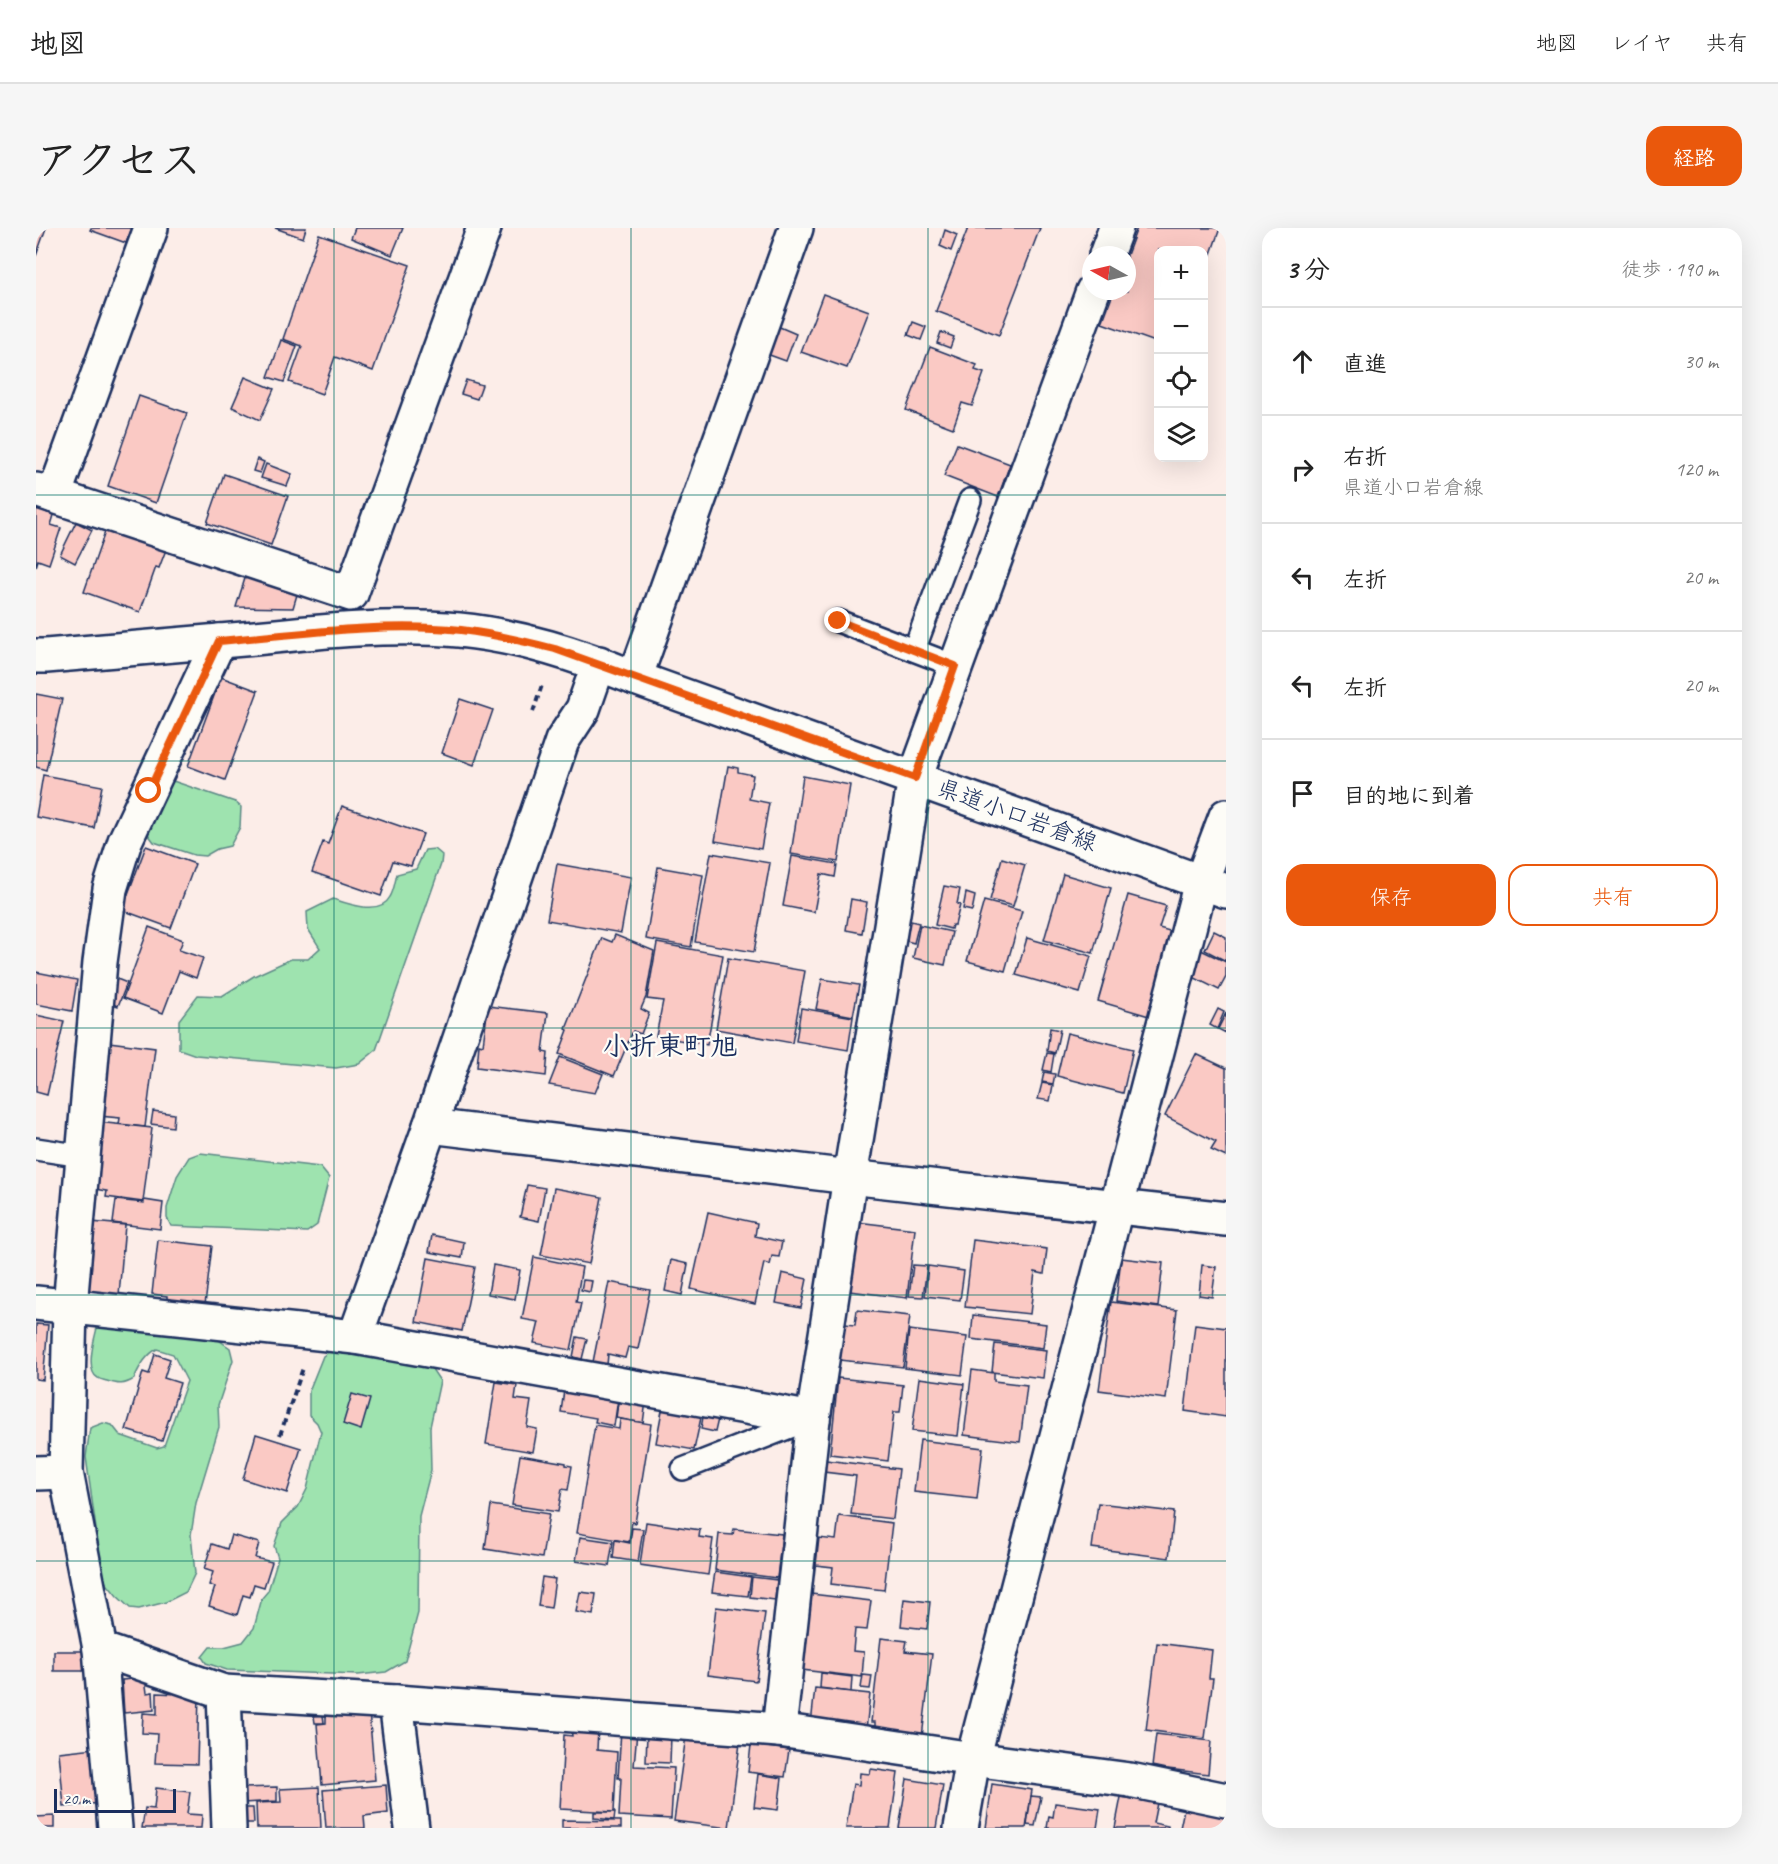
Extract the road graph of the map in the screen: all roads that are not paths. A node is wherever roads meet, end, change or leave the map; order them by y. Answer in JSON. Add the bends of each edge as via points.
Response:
{"nodes":[{"id":1,"x":151,"y":228,"type":"edge"},
{"id":2,"x":484,"y":228,"type":"edge"},
{"id":3,"x":796,"y":228,"type":"edge"},
{"id":4,"x":1116,"y":228,"type":"edge"},
{"id":5,"x":1109,"y":246,"type":"edge"},
{"id":6,"x":1090,"y":300,"type":"edge"},
{"id":7,"x":45,"y":493,"type":"edge"},
{"id":8,"x":970,"y":500,"type":"dead end"},
{"id":9,"x":351,"y":594,"type":"junction"},
{"id":10,"x":838,"y":621,"type":"dead end"},
{"id":11,"x":354,"y":629,"type":"junction"},
{"id":12,"x":219,"y":641,"type":"junction"},
{"id":13,"x":914,"y":650,"type":"junction"},
{"id":14,"x":36,"y":656,"type":"edge"},
{"id":15,"x":599,"y":663,"type":"junction"},
{"id":16,"x":955,"y":666,"type":"junction"},
{"id":17,"x":635,"y":678,"type":"junction"},
{"id":18,"x":915,"y":778,"type":"junction"},
{"id":19,"x":1226,"y":816,"type":"edge"},
{"id":20,"x":1214,"y":887,"type":"edge"},
{"id":21,"x":430,"y":1126,"type":"junction"},
{"id":22,"x":36,"y":1149,"type":"edge"},
{"id":23,"x":83,"y":1156,"type":"junction"},
{"id":24,"x":850,"y":1177,"type":"junction"},
{"id":25,"x":1117,"y":1208,"type":"junction"},
{"id":26,"x":1226,"y":1220,"type":"edge"},
{"id":27,"x":36,"y":1303,"type":"edge"},
{"id":28,"x":70,"y":1306,"type":"junction"},
{"id":29,"x":355,"y":1337,"type":"junction"},
{"id":30,"x":813,"y":1419,"type":"junction"},
{"id":31,"x":683,"y":1469,"type":"dead end"},
{"id":32,"x":51,"y":1472,"type":"edge"},
{"id":33,"x":100,"y":1649,"type":"junction"},
{"id":34,"x":224,"y":1692,"type":"junction"},
{"id":35,"x":396,"y":1702,"type":"junction"},
{"id":36,"x":779,"y":1730,"type":"junction"},
{"id":37,"x":973,"y":1759,"type":"junction"},
{"id":38,"x":1226,"y":1800,"type":"edge"},
{"id":39,"x":115,"y":1828,"type":"edge"},
{"id":40,"x":229,"y":1828,"type":"edge"},
{"id":41,"x":412,"y":1828,"type":"edge"},
{"id":42,"x":961,"y":1828,"type":"edge"}],
"edges":[{"from":1,"to":7,"type":"street"},
{"from":2,"to":9,"type":"street"},
{"from":3,"to":17,"type":"street"},
{"from":4,"to":5,"type":"street"},
{"from":6,"to":16,"type":"street"},
{"from":7,"to":9,"type":"street"},
{"from":8,"to":13,"type":"lane"},
{"from":9,"to":11,"type":"street"},
{"from":10,"to":13,"type":"lane"},
{"from":11,"to":12,"type":"street","name":"県道小口岩倉線"},
{"from":11,"to":15,"type":"street","name":"県道小口岩倉線","via":[[460,630],[511,638]]},
{"from":12,"to":14,"type":"street","name":"県道小口岩倉線"},
{"from":12,"to":23,"type":"street","via":[[125,841],[110,889]]},
{"from":13,"to":16,"type":"lane"},
{"from":15,"to":17,"type":"street","name":"県道小口岩倉線"},
{"from":15,"to":21,"type":"street","via":[[583,709],[562,741]]},
{"from":16,"to":18,"type":"street"},
{"from":17,"to":18,"type":"street","name":"県道小口岩倉線"},
{"from":18,"to":20,"type":"street","name":"県道小口岩倉線"},
{"from":18,"to":24,"type":"street"},
{"from":19,"to":20,"type":"street"},
{"from":20,"to":25,"type":"street"},
{"from":21,"to":24,"type":"street"},
{"from":21,"to":29,"type":"street"},
{"from":22,"to":23,"type":"lane"},
{"from":23,"to":28,"type":"street"},
{"from":24,"to":25,"type":"street"},
{"from":24,"to":30,"type":"street"},
{"from":25,"to":26,"type":"street"},
{"from":25,"to":37,"type":"street"},
{"from":27,"to":28,"type":"street"},
{"from":28,"to":29,"type":"street"},
{"from":28,"to":32,"type":"street"},
{"from":29,"to":30,"type":"street"},
{"from":30,"to":31,"type":"lane"},
{"from":30,"to":36,"type":"street"},
{"from":32,"to":33,"type":"street"},
{"from":33,"to":34,"type":"street"},
{"from":33,"to":39,"type":"street"},
{"from":34,"to":35,"type":"street"},
{"from":34,"to":40,"type":"street"},
{"from":35,"to":36,"type":"street"},
{"from":35,"to":41,"type":"street"},
{"from":36,"to":37,"type":"street"},
{"from":37,"to":38,"type":"street","via":[[1130,1780]]},
{"from":37,"to":42,"type":"street"}]}
